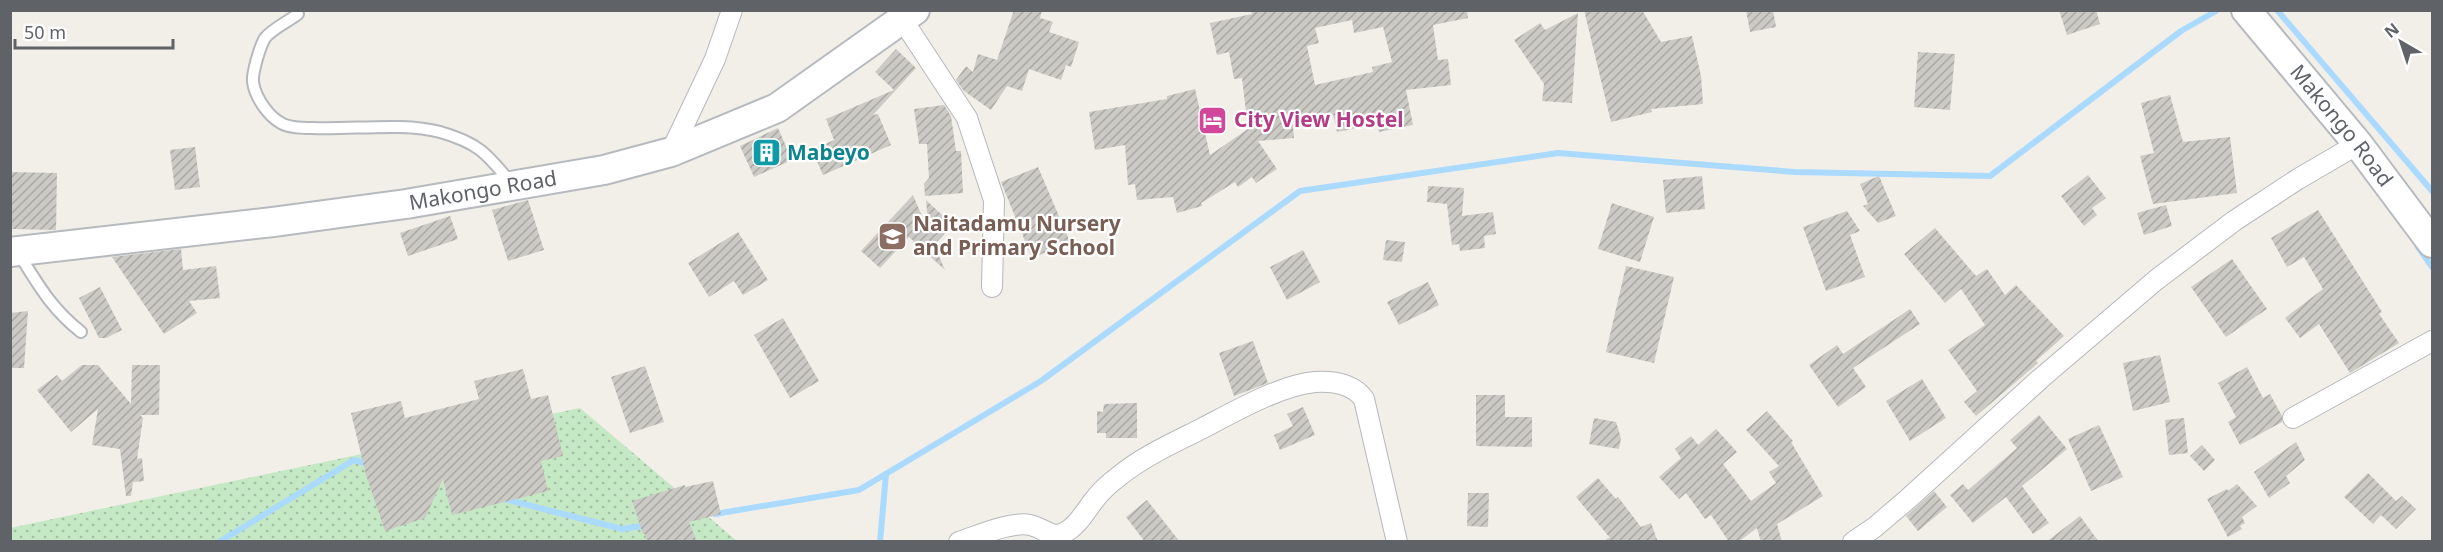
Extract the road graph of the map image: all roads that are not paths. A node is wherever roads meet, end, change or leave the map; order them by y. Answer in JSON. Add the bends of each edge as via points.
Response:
{"nodes":[{"id":1,"x":732,"y":10,"type":"edge"},
{"id":2,"x":2246,"y":10,"type":"edge"},
{"id":3,"x":298,"y":14,"type":"dead end"},
{"id":4,"x":909,"y":15,"type":"edge"},
{"id":5,"x":2358,"y":144,"type":"junction"},
{"id":6,"x":671,"y":152,"type":"junction"},
{"id":7,"x":514,"y":187,"type":"junction"},
{"id":8,"x":2433,"y":243,"type":"edge"},
{"id":9,"x":14,"y":251,"type":"edge"},
{"id":10,"x":992,"y":286,"type":"dead end"},
{"id":11,"x":81,"y":332,"type":"dead end"},
{"id":12,"x":2433,"y":340,"type":"edge"},
{"id":13,"x":2293,"y":418,"type":"dead end"},
{"id":14,"x":959,"y":542,"type":"edge"},
{"id":15,"x":1397,"y":542,"type":"edge"},
{"id":16,"x":1853,"y":542,"type":"edge"}],
"edges":[{"from":1,"to":6,"type":"street","via":[[715,59]]},
{"from":2,"to":5,"type":"street","name":"Makongo Road"},
{"from":3,"to":7,"type":"lane","via":[[265,38],[255,65],[253,83],[269,114],[282,124],[437,132],[486,152]]},
{"from":4,"to":6,"type":"street","name":"Makongo Road","via":[[777,108]]},
{"from":4,"to":10,"type":"street","via":[[967,118],[994,200]]},
{"from":5,"to":8,"type":"street","name":"Makongo Road"},
{"from":5,"to":16,"type":"street","via":[[2234,221],[2156,280],[1909,498]]},
{"from":6,"to":7,"type":"street","name":"Makongo Road"},
{"from":7,"to":9,"type":"street","name":"Makongo Road","via":[[273,222]]},
{"from":9,"to":11,"type":"lane","via":[[48,302]]},
{"from":12,"to":13,"type":"street"},
{"from":14,"to":15,"type":"street","via":[[1018,525],[1061,534],[1077,523],[1118,476],[1147,457],[1281,392],[1313,382],[1332,382],[1357,390],[1364,399]]}]}
